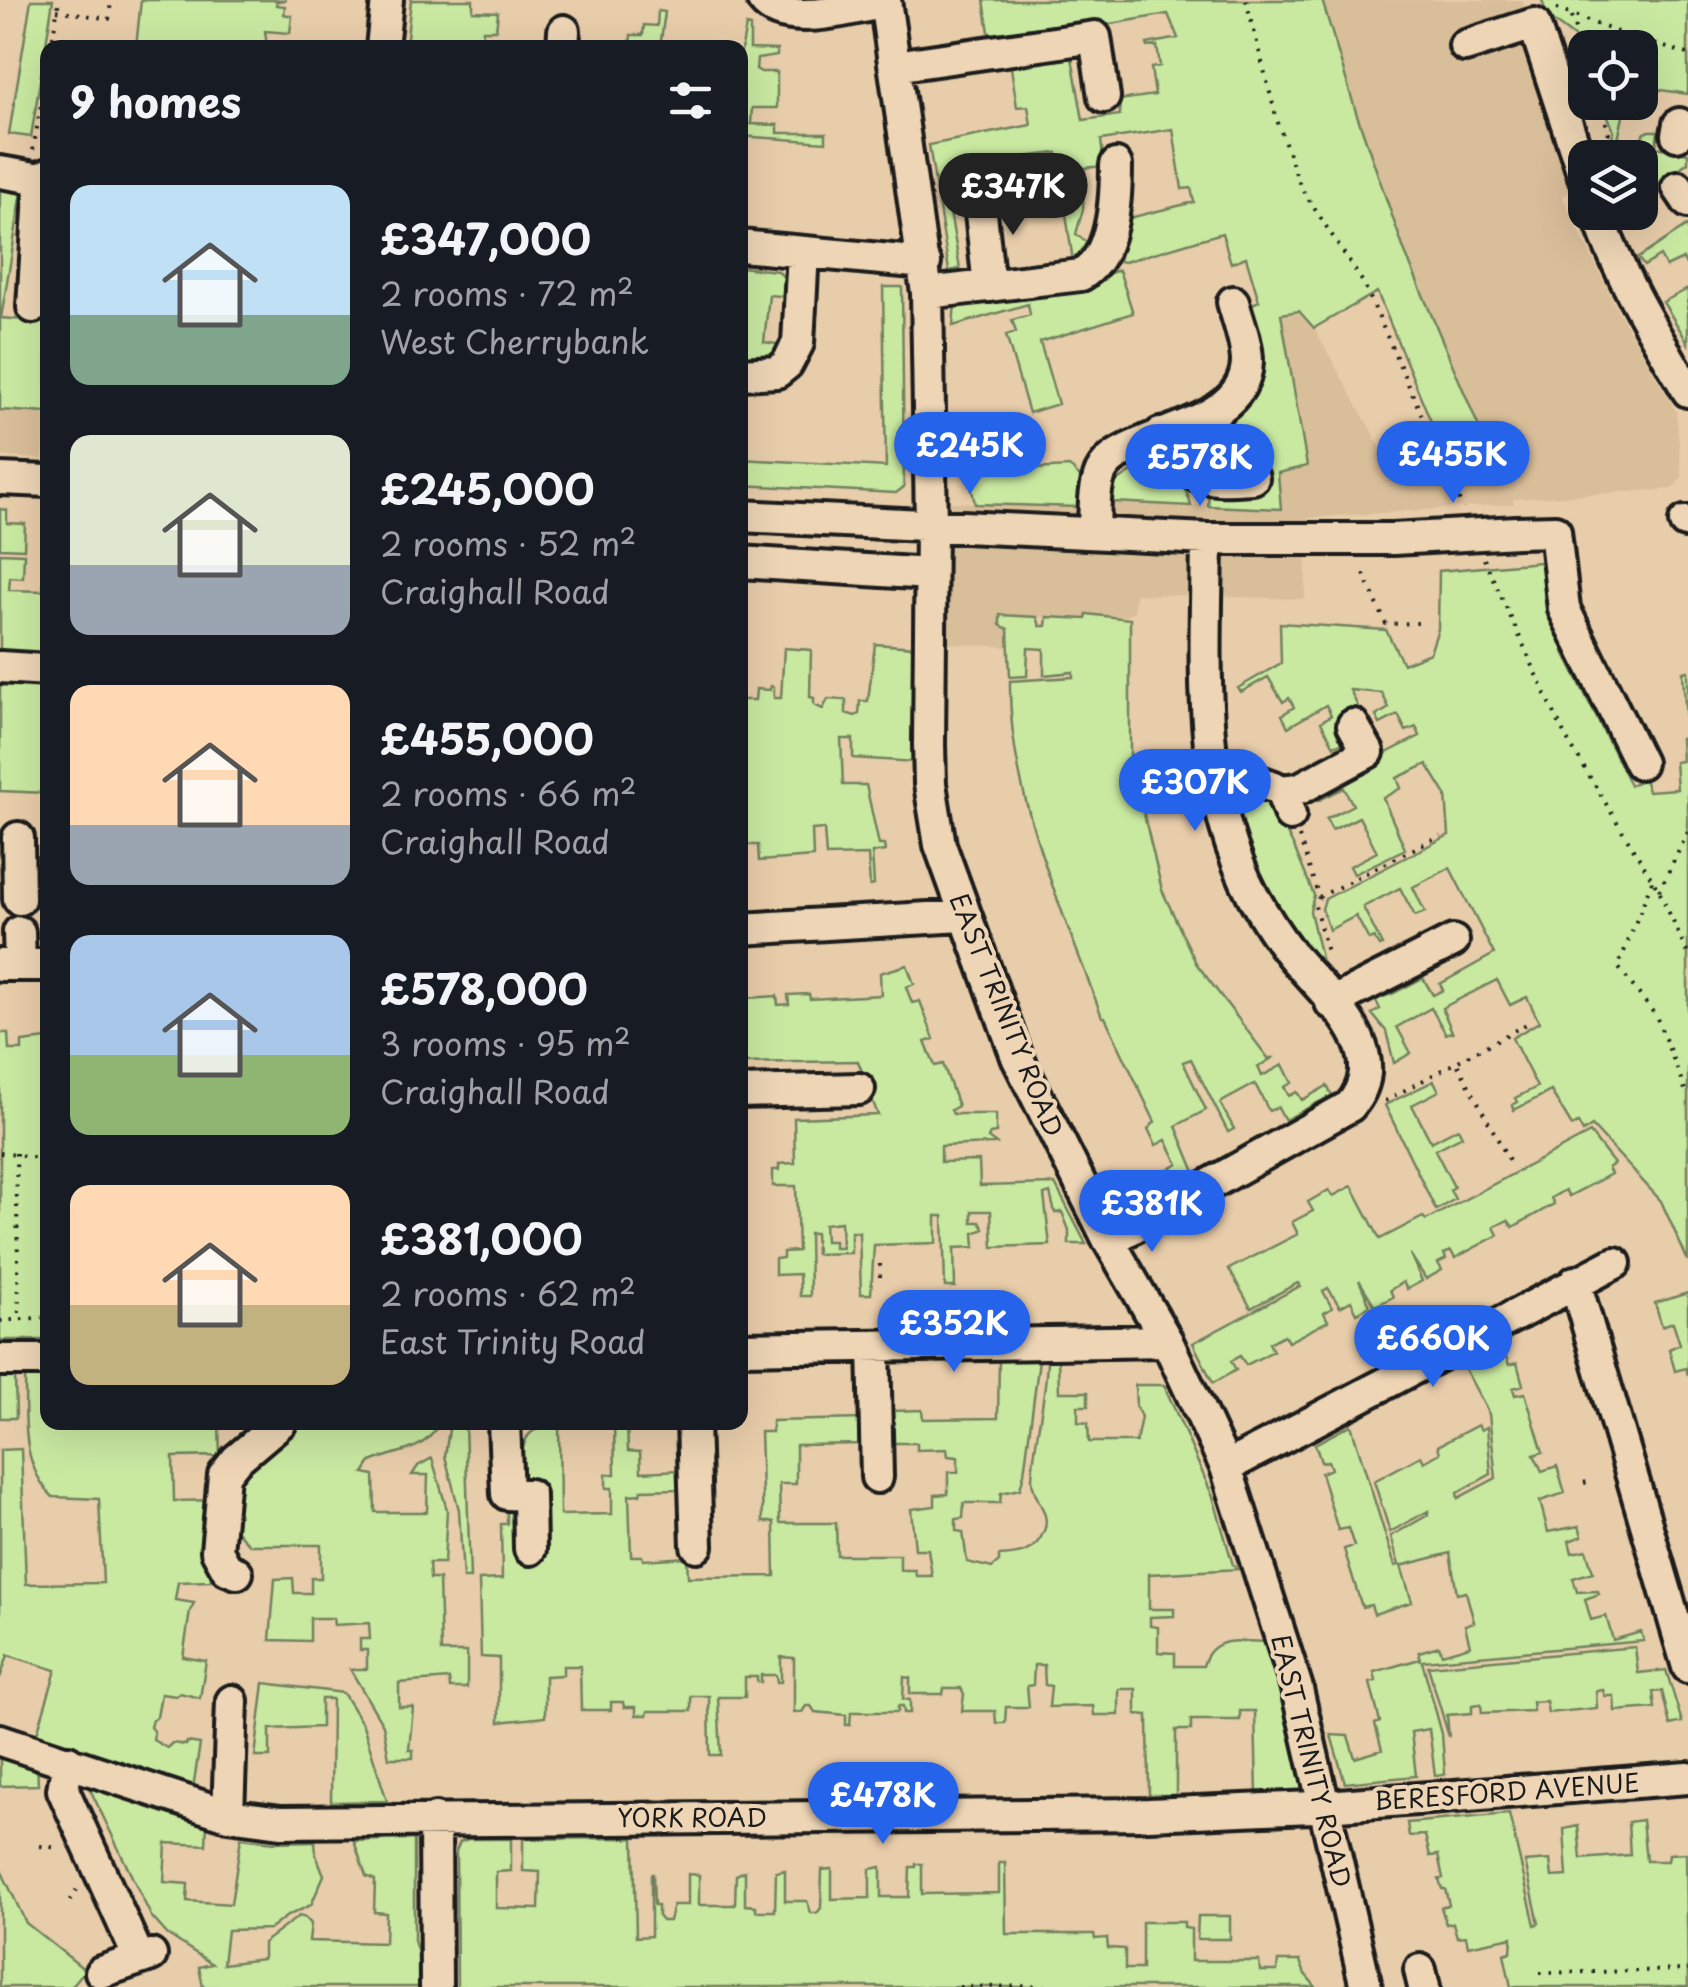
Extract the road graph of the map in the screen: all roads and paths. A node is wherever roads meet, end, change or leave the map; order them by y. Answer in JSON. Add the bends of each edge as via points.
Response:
{"nodes":[{"id":1,"x":59,"y":0,"type":"edge"},
{"id":2,"x":111,"y":0,"type":"edge"},
{"id":3,"x":387,"y":0,"type":"edge"},
{"id":4,"x":763,"y":0,"type":"edge"},
{"id":5,"x":1246,"y":0,"type":"edge"},
{"id":6,"x":1564,"y":0,"type":"edge"},
{"id":7,"x":885,"y":1,"type":"edge"},
{"id":8,"x":57,"y":10,"type":"junction"},
{"id":9,"x":1570,"y":14,"type":"junction"},
{"id":10,"x":1575,"y":30,"type":"edge"},
{"id":11,"x":1612,"y":30,"type":"edge"},
{"id":12,"x":52,"y":40,"type":"edge"},
{"id":13,"x":383,"y":40,"type":"edge"},
{"id":14,"x":1658,"y":45,"type":"edge"},
{"id":15,"x":1465,"y":46,"type":"dead end"},
{"id":16,"x":1688,"y":54,"type":"edge"},
{"id":17,"x":895,"y":66,"type":"junction"},
{"id":18,"x":1568,"y":83,"type":"edge"},
{"id":19,"x":1104,"y":97,"type":"dead end"},
{"id":20,"x":40,"y":112,"type":"edge"},
{"id":21,"x":1598,"y":120,"type":"edge"},
{"id":22,"x":1605,"y":140,"type":"edge"},
{"id":23,"x":1116,"y":165,"type":"dead end"},
{"id":24,"x":29,"y":175,"type":"edge"},
{"id":25,"x":977,"y":214,"type":"dead end"},
{"id":26,"x":1603,"y":230,"type":"edge"},
{"id":27,"x":748,"y":247,"type":"edge"},
{"id":28,"x":802,"y":252,"type":"junction"},
{"id":29,"x":926,"y":278,"type":"junction"},
{"id":30,"x":988,"y":286,"type":"junction"},
{"id":31,"x":1233,"y":302,"type":"dead end"},
{"id":32,"x":33,"y":308,"type":"dead end"},
{"id":33,"x":748,"y":374,"type":"edge"},
{"id":34,"x":1688,"y":392,"type":"edge"},
{"id":35,"x":1160,"y":434,"type":"junction"},
{"id":36,"x":1253,"y":478,"type":"dead end"},
{"id":37,"x":0,"y":479,"type":"edge"},
{"id":38,"x":1451,"y":480,"type":"dead end"},
{"id":39,"x":40,"y":481,"type":"edge"},
{"id":40,"x":748,"y":516,"type":"edge"},
{"id":41,"x":931,"y":525,"type":"junction"},
{"id":42,"x":1094,"y":533,"type":"junction"},
{"id":43,"x":1206,"y":539,"type":"junction"},
{"id":44,"x":748,"y":563,"type":"edge"},
{"id":45,"x":1486,"y":566,"type":"dead end"},
{"id":46,"x":930,"y":574,"type":"junction"},
{"id":47,"x":1364,"y":574,"type":"dead end"},
{"id":48,"x":1420,"y":623,"type":"dead end"},
{"id":49,"x":0,"y":667,"type":"edge"},
{"id":50,"x":40,"y":670,"type":"edge"},
{"id":51,"x":1353,"y":725,"type":"dead end"},
{"id":52,"x":1640,"y":763,"type":"dead end"},
{"id":53,"x":1212,"y":765,"type":"junction"},
{"id":54,"x":1285,"y":803,"type":"junction"},
{"id":55,"x":1688,"y":832,"type":"edge"},
{"id":56,"x":1441,"y":835,"type":"dead end"},
{"id":57,"x":18,"y":838,"type":"dead end"},
{"id":58,"x":1652,"y":881,"type":"junction"},
{"id":59,"x":1658,"y":891,"type":"junction"},
{"id":60,"x":1319,"y":898,"type":"junction"},
{"id":61,"x":19,"y":899,"type":"dead end"},
{"id":62,"x":964,"y":916,"type":"junction"},
{"id":63,"x":748,"y":929,"type":"edge"},
{"id":64,"x":19,"y":932,"type":"dead end"},
{"id":65,"x":1453,"y":940,"type":"dead end"},
{"id":66,"x":1688,"y":954,"type":"edge"},
{"id":67,"x":22,"y":965,"type":"edge"},
{"id":68,"x":1326,"y":997,"type":"junction"},
{"id":69,"x":1530,"y":1022,"type":"dead end"},
{"id":70,"x":1457,"y":1063,"type":"junction"},
{"id":71,"x":858,"y":1089,"type":"dead end"},
{"id":72,"x":748,"y":1092,"type":"edge"},
{"id":73,"x":1688,"y":1097,"type":"edge"},
{"id":74,"x":1360,"y":1107,"type":"junction"},
{"id":75,"x":0,"y":1153,"type":"edge"},
{"id":76,"x":16,"y":1153,"type":"junction"},
{"id":77,"x":40,"y":1158,"type":"edge"},
{"id":78,"x":1510,"y":1162,"type":"dead end"},
{"id":79,"x":1109,"y":1241,"type":"junction"},
{"id":80,"x":1614,"y":1263,"type":"dead end"},
{"id":81,"x":880,"y":1264,"type":"dead end"},
{"id":82,"x":880,"y":1277,"type":"dead end"},
{"id":83,"x":1575,"y":1282,"type":"junction"},
{"id":84,"x":40,"y":1317,"type":"edge"},
{"id":85,"x":19,"y":1320,"type":"junction"},
{"id":86,"x":0,"y":1321,"type":"edge"},
{"id":87,"x":1167,"y":1341,"type":"junction"},
{"id":88,"x":874,"y":1346,"type":"junction"},
{"id":89,"x":748,"y":1348,"type":"edge"},
{"id":90,"x":0,"y":1360,"type":"edge"},
{"id":91,"x":40,"y":1360,"type":"edge"},
{"id":92,"x":272,"y":1430,"type":"edge"},
{"id":93,"x":504,"y":1430,"type":"edge"},
{"id":94,"x":693,"y":1430,"type":"edge"},
{"id":95,"x":1226,"y":1467,"type":"junction"},
{"id":96,"x":876,"y":1477,"type":"dead end"},
{"id":97,"x":1594,"y":1480,"type":"dead end"},
{"id":98,"x":1584,"y":1483,"type":"dead end"},
{"id":99,"x":697,"y":1546,"type":"dead end"},
{"id":100,"x":530,"y":1549,"type":"dead end"},
{"id":101,"x":237,"y":1574,"type":"dead end"},
{"id":102,"x":1688,"y":1667,"type":"edge"},
{"id":103,"x":232,"y":1701,"type":"dead end"},
{"id":104,"x":0,"y":1740,"type":"edge"},
{"id":105,"x":68,"y":1761,"type":"junction"},
{"id":106,"x":1688,"y":1778,"type":"edge"},
{"id":107,"x":1326,"y":1805,"type":"junction"},
{"id":108,"x":228,"y":1815,"type":"junction"},
{"id":109,"x":435,"y":1819,"type":"junction"},
{"id":110,"x":1688,"y":1970,"type":"edge"},
{"id":111,"x":101,"y":1972,"type":"dead end"},
{"id":112,"x":1540,"y":1974,"type":"dead end"},
{"id":113,"x":1058,"y":1986,"type":"edge"},
{"id":114,"x":436,"y":1987,"type":"edge"},
{"id":115,"x":959,"y":1987,"type":"edge"},
{"id":116,"x":1366,"y":1987,"type":"edge"}],
"edges":[{"from":1,"to":8,"type":"path"},
{"from":2,"to":8,"type":"path","via":[[109,18]]},
{"from":3,"to":13,"type":"street"},
{"from":4,"to":7,"type":"street","via":[[776,12],[805,14]]},
{"from":5,"to":38,"type":"path","via":[[1300,188],[1364,284]]},
{"from":6,"to":9,"type":"path","via":[[1548,5]]},
{"from":7,"to":17,"type":"street","name":"EAST TRINITY ROAD"},
{"from":8,"to":12,"type":"path"},
{"from":9,"to":10,"type":"path"},
{"from":9,"to":11,"type":"path"},
{"from":14,"to":16,"type":"path"},
{"from":15,"to":18,"type":"street","via":[[1534,24]]},
{"from":17,"to":19,"type":"street","via":[[1095,36]]},
{"from":17,"to":29,"type":"street","name":"EAST TRINITY ROAD"},
{"from":20,"to":24,"type":"path"},
{"from":21,"to":22,"type":"path","via":[[1610,132]]},
{"from":23,"to":30,"type":"street","via":[[1101,254],[1088,270]]},
{"from":24,"to":32,"type":"street"},
{"from":25,"to":30,"type":"street"},
{"from":26,"to":34,"type":"street"},
{"from":27,"to":28,"type":"street"},
{"from":28,"to":29,"type":"street"},
{"from":28,"to":33,"type":"street","via":[[798,343],[787,364],[766,375]]},
{"from":29,"to":30,"type":"street"},
{"from":29,"to":41,"type":"street","name":"EAST TRINITY ROAD"},
{"from":31,"to":35,"type":"street","via":[[1247,362],[1242,388],[1217,410]]},
{"from":35,"to":36,"type":"street","via":[[1190,474]]},
{"from":35,"to":42,"type":"street","via":[[1106,464],[1097,485]]},
{"from":37,"to":39,"type":"street"},
{"from":40,"to":41,"type":"street"},
{"from":41,"to":42,"type":"street"},
{"from":41,"to":46,"type":"street","name":"EAST TRINITY ROAD"},
{"from":42,"to":43,"type":"street"},
{"from":43,"to":52,"type":"street","bridge":true,"via":[[1393,540],[1555,531],[1564,609]]},
{"from":43,"to":53,"type":"street"},
{"from":44,"to":46,"type":"street"},
{"from":45,"to":58,"type":"path","via":[[1565,736]]},
{"from":46,"to":62,"type":"street","name":"EAST TRINITY ROAD","via":[[930,784],[940,845]]},
{"from":47,"to":48,"type":"path","via":[[1386,624]]},
{"from":49,"to":50,"type":"street"},
{"from":51,"to":54,"type":"street","via":[[1368,752]]},
{"from":53,"to":54,"type":"street"},
{"from":53,"to":68,"type":"street","via":[[1221,819],[1249,887],[1277,936]]},
{"from":54,"to":60,"type":"path"},
{"from":55,"to":59,"type":"path"},
{"from":56,"to":60,"type":"path"},
{"from":57,"to":61,"type":"street"},
{"from":58,"to":59,"type":"path"},
{"from":58,"to":73,"type":"path","via":[[1618,967],[1656,1016]]},
{"from":59,"to":66,"type":"path"},
{"from":60,"to":68,"type":"path"},
{"from":62,"to":63,"type":"street"},
{"from":62,"to":79,"type":"street","name":"EAST TRINITY ROAD","via":[[1018,1057]]},
{"from":64,"to":67,"type":"street"},
{"from":65,"to":68,"type":"street"},
{"from":68,"to":74,"type":"street","via":[[1356,1032],[1364,1056]]},
{"from":69,"to":70,"type":"path"},
{"from":70,"to":74,"type":"path"},
{"from":70,"to":78,"type":"path"},
{"from":71,"to":72,"type":"street"},
{"from":74,"to":79,"type":"street"},
{"from":75,"to":76,"type":"path"},
{"from":76,"to":77,"type":"path"},
{"from":76,"to":85,"type":"path"},
{"from":79,"to":87,"type":"street","name":"EAST TRINITY ROAD"},
{"from":80,"to":83,"type":"street"},
{"from":81,"to":82,"type":"path"},
{"from":83,"to":95,"type":"street"},
{"from":83,"to":102,"type":"street"},
{"from":84,"to":85,"type":"path"},
{"from":85,"to":86,"type":"path"},
{"from":87,"to":88,"type":"street"},
{"from":87,"to":95,"type":"street","name":"EAST TRINITY ROAD"},
{"from":88,"to":89,"type":"street"},
{"from":88,"to":96,"type":"street"},
{"from":90,"to":91,"type":"street"},
{"from":92,"to":101,"type":"street","via":[[224,1474],[217,1551]]},
{"from":93,"to":100,"type":"street","via":[[507,1494],[530,1494]]},
{"from":94,"to":99,"type":"street"},
{"from":95,"to":107,"type":"street","name":"EAST TRINITY ROAD","via":[[1296,1685]]},
{"from":97,"to":98,"type":"path"},
{"from":103,"to":108,"type":"street"},
{"from":104,"to":105,"type":"street","name":"YORK ROAD"},
{"from":105,"to":108,"type":"street","name":"YORK ROAD"},
{"from":105,"to":111,"type":"street","via":[[63,1790],[145,1957]]},
{"from":106,"to":107,"type":"street","name":"BERESFORD AVENUE"},
{"from":107,"to":109,"type":"street","name":"YORK ROAD","via":[[1150,1814]]},
{"from":107,"to":116,"type":"street","name":"EAST TRINITY ROAD"},
{"from":108,"to":109,"type":"street","name":"YORK ROAD","via":[[280,1822]]},
{"from":109,"to":114,"type":"street"},
{"from":110,"to":112,"type":"path"},
{"from":113,"to":115,"type":"path"}]}
